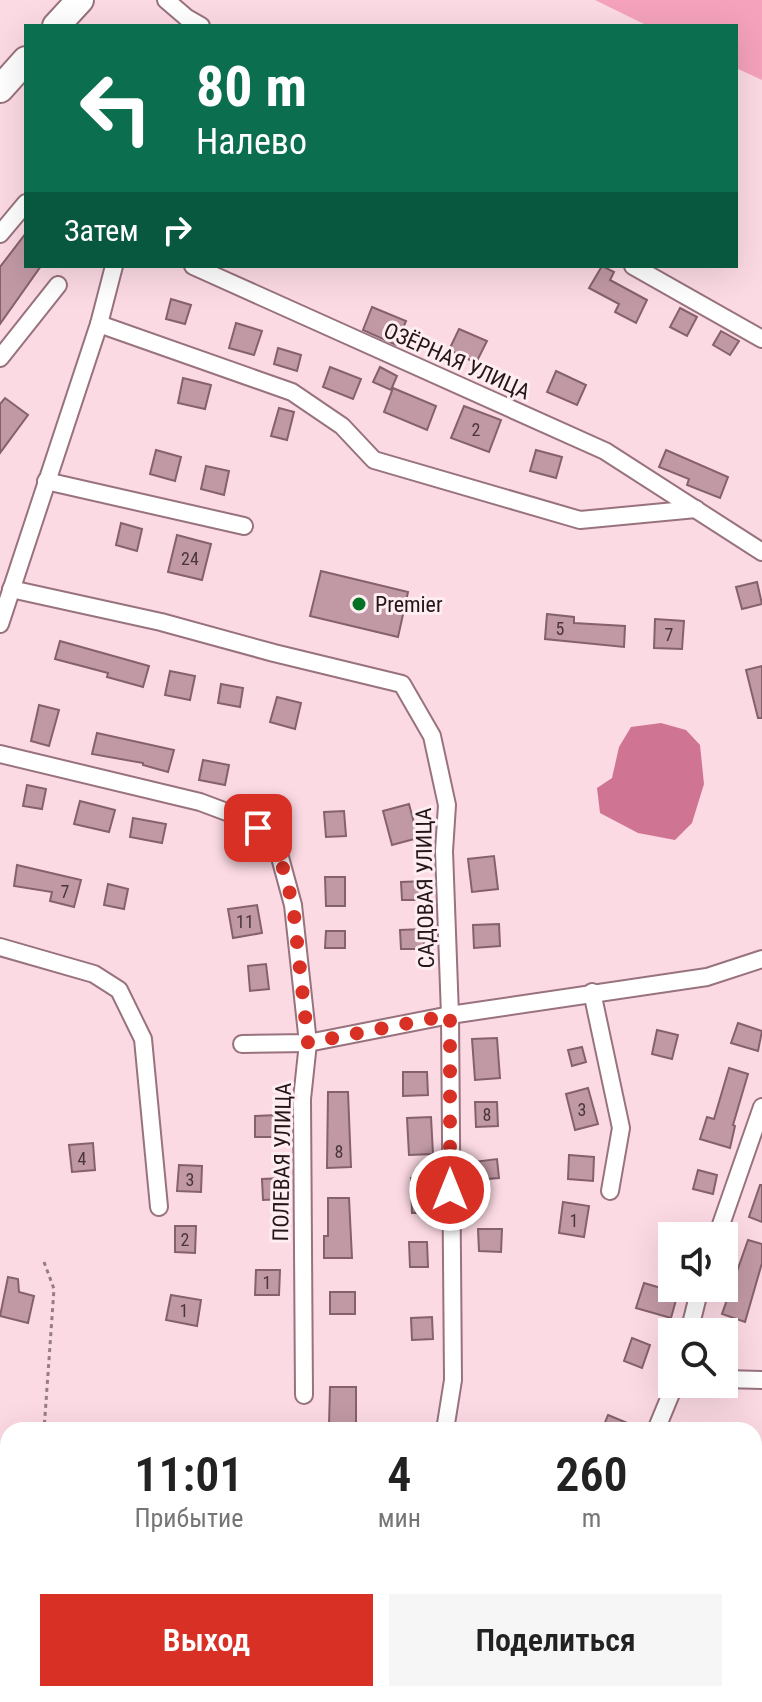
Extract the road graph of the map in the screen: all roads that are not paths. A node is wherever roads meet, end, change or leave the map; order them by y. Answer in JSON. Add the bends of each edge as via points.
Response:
{"nodes":[{"id":1,"x":80,"y":0,"type":"edge"},
{"id":2,"x":166,"y":0,"type":"edge"},
{"id":3,"x":191,"y":23,"type":"edge"},
{"id":4,"x":58,"y":24,"type":"edge"},
{"id":5,"x":24,"y":62,"type":"edge"},
{"id":6,"x":0,"y":89,"type":"edge"},
{"id":7,"x":24,"y":205,"type":"edge"},
{"id":8,"x":0,"y":234,"type":"edge"},
{"id":9,"x":113,"y":268,"type":"edge"},
{"id":10,"x":197,"y":268,"type":"edge"},
{"id":11,"x":637,"y":268,"type":"edge"},
{"id":12,"x":58,"y":285,"type":"dead end"},
{"id":13,"x":99,"y":324,"type":"junction"},
{"id":14,"x":762,"y":339,"type":"edge"},
{"id":15,"x":0,"y":358,"type":"edge"},
{"id":16,"x":46,"y":481,"type":"junction"},
{"id":17,"x":696,"y":509,"type":"junction"},
{"id":18,"x":244,"y":526,"type":"dead end"},
{"id":19,"x":762,"y":552,"type":"edge"},
{"id":20,"x":11,"y":589,"type":"junction"},
{"id":21,"x":0,"y":624,"type":"edge"},
{"id":22,"x":0,"y":754,"type":"edge"},
{"id":23,"x":0,"y":947,"type":"edge"},
{"id":24,"x":762,"y":959,"type":"edge"},
{"id":25,"x":592,"y":992,"type":"junction"},
{"id":26,"x":450,"y":1015,"type":"junction"},
{"id":27,"x":308,"y":1043,"type":"junction"},
{"id":28,"x":242,"y":1044,"type":"dead end"},
{"id":29,"x":762,"y":1107,"type":"edge"},
{"id":30,"x":610,"y":1191,"type":"dead end"},
{"id":31,"x":159,"y":1207,"type":"dead end"},
{"id":32,"x":722,"y":1222,"type":"edge"},
{"id":33,"x":738,"y":1379,"type":"edge"},
{"id":34,"x":762,"y":1380,"type":"edge"},
{"id":35,"x":304,"y":1395,"type":"dead end"},
{"id":36,"x":669,"y":1398,"type":"edge"},
{"id":37,"x":446,"y":1422,"type":"edge"},
{"id":38,"x":659,"y":1422,"type":"edge"}],
"edges":[{"from":1,"to":4,"type":"main road"},
{"from":2,"to":3,"type":"street"},
{"from":5,"to":6,"type":"main road"},
{"from":7,"to":8,"type":"street"},
{"from":9,"to":13,"type":"street"},
{"from":10,"to":17,"type":"street","name":"ОЗЁРНАЯ УЛИЦА","via":[[605,451]]},
{"from":11,"to":14,"type":"street"},
{"from":12,"to":15,"type":"street"},
{"from":13,"to":16,"type":"street"},
{"from":13,"to":17,"type":"street","via":[[292,392],[342,426],[374,460],[580,520]]},
{"from":16,"to":18,"type":"street"},
{"from":16,"to":20,"type":"street"},
{"from":17,"to":19,"type":"street","name":"ОЗЁРНАЯ УЛИЦА"},
{"from":20,"to":21,"type":"street"},
{"from":20,"to":26,"type":"street","name":"САДОВАЯ УЛИЦА","via":[[402,684],[432,736],[447,805]]},
{"from":22,"to":27,"type":"street","name":"ПОЛЕВАЯ УЛИЦА","via":[[200,802],[240,817],[275,839],[293,905]]},
{"from":23,"to":31,"type":"street","via":[[94,974],[119,990],[143,1039]]},
{"from":24,"to":25,"type":"street","via":[[707,977]]},
{"from":25,"to":26,"type":"street"},
{"from":25,"to":30,"type":"street","via":[[621,1128]]},
{"from":26,"to":27,"type":"street"},
{"from":26,"to":37,"type":"street","name":"САДОВАЯ УЛИЦА","via":[[453,1380]]},
{"from":27,"to":28,"type":"street"},
{"from":27,"to":35,"type":"street","name":"ПОЛЕВАЯ УЛИЦА","via":[[302,1099]]},
{"from":29,"to":32,"type":"street"},
{"from":33,"to":34,"type":"street"},
{"from":36,"to":38,"type":"street"}]}
